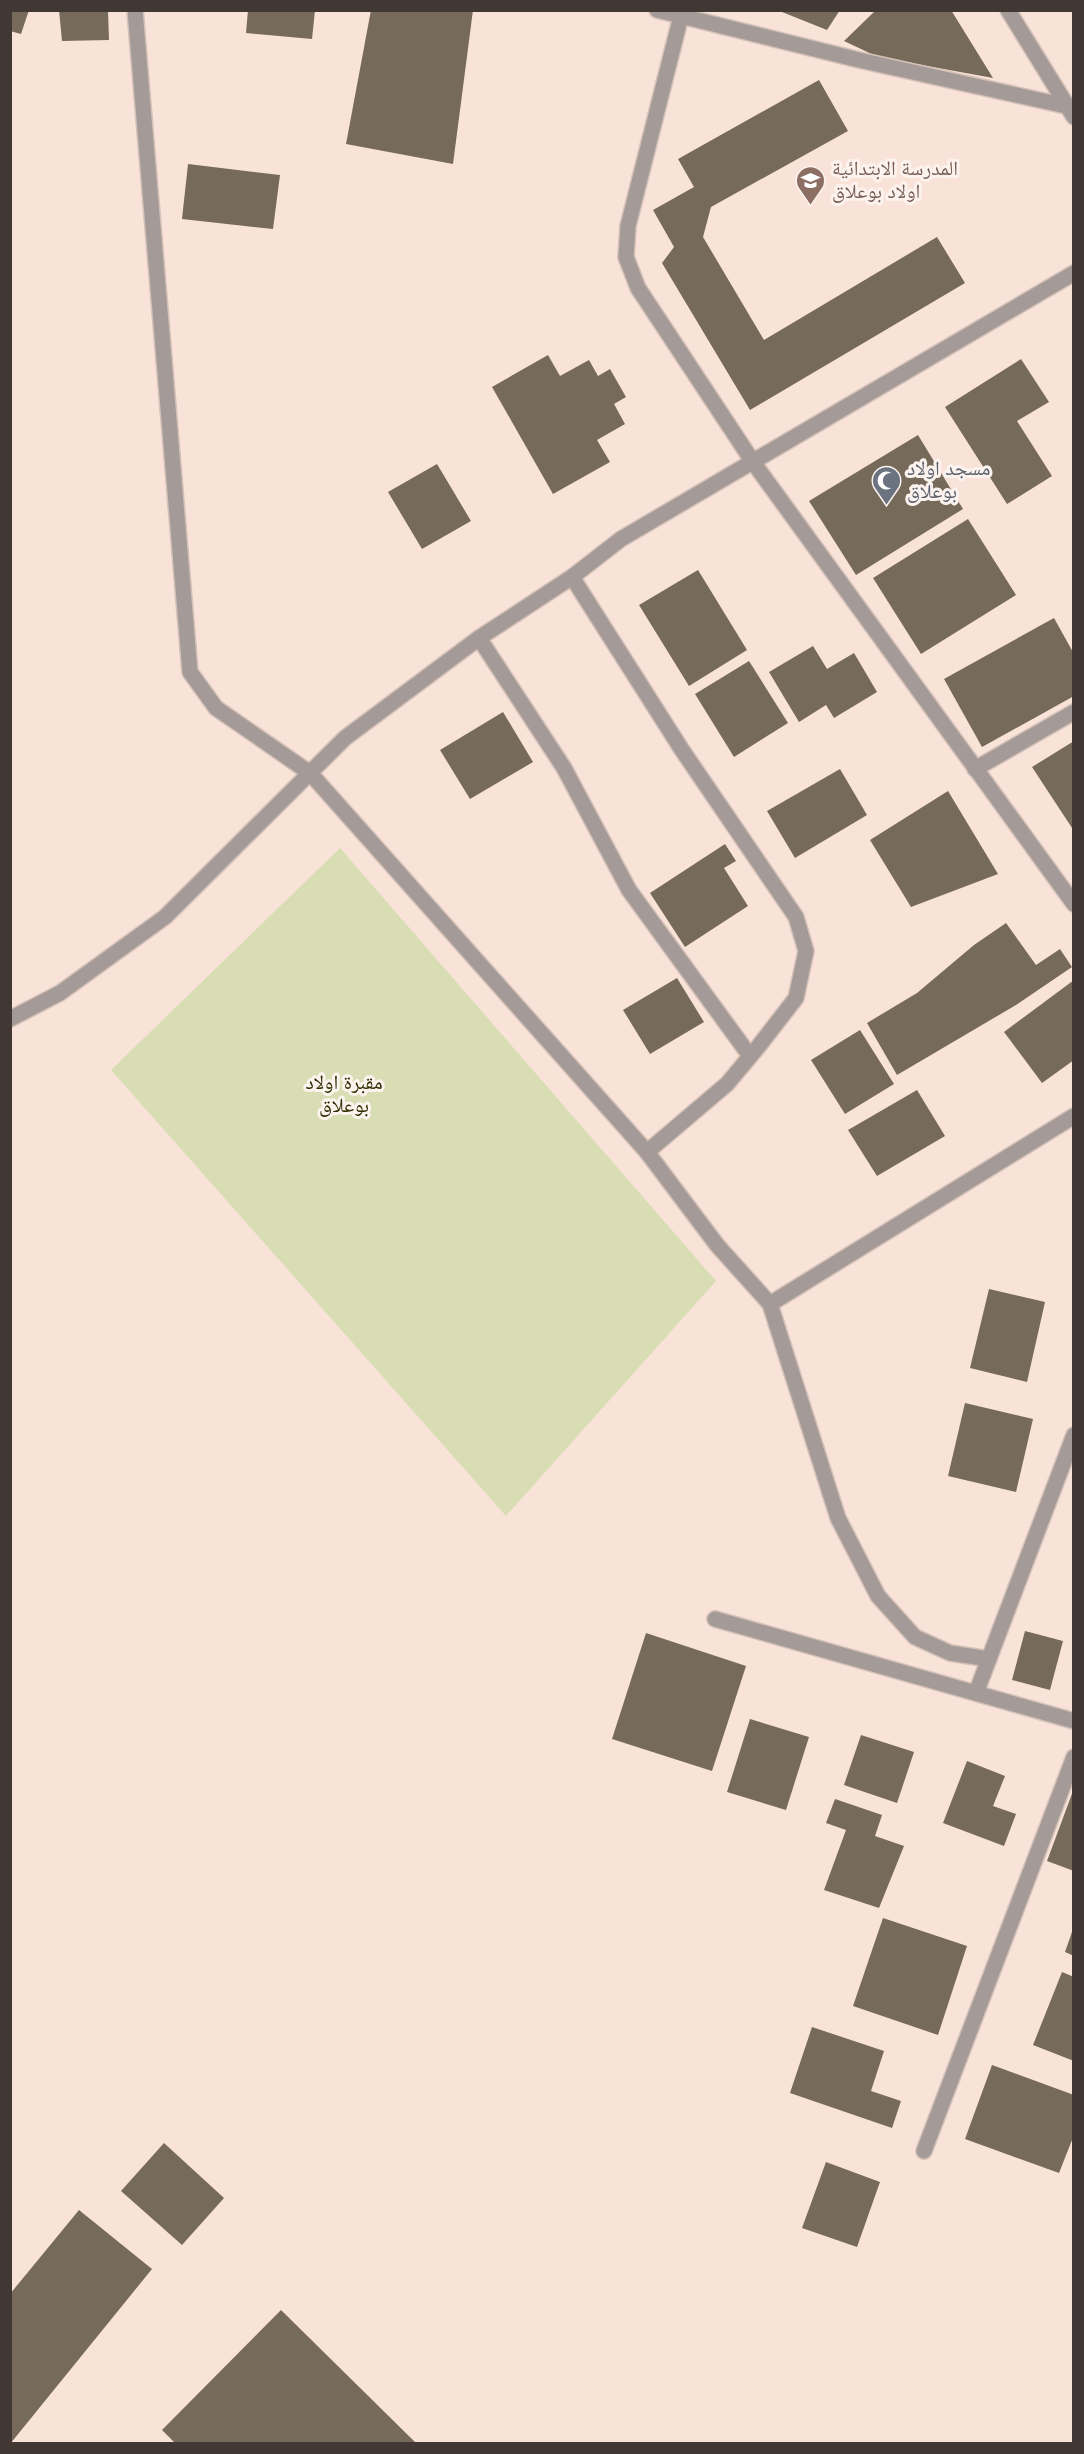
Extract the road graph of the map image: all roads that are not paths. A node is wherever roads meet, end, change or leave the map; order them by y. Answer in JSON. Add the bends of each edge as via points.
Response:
{"nodes":[{"id":1,"x":135,"y":10,"type":"edge"},
{"id":2,"x":657,"y":10,"type":"edge"},
{"id":3,"x":1008,"y":10,"type":"edge"},
{"id":4,"x":681,"y":16,"type":"junction"},
{"id":5,"x":1070,"y":111,"type":"edge"},
{"id":6,"x":1074,"y":273,"type":"edge"},
{"id":7,"x":753,"y":462,"type":"junction"},
{"id":8,"x":572,"y":577,"type":"junction"},
{"id":9,"x":479,"y":638,"type":"junction"},
{"id":10,"x":1074,"y":712,"type":"edge"},
{"id":11,"x":975,"y":769,"type":"junction"},
{"id":12,"x":310,"y":773,"type":"junction"},
{"id":13,"x":1074,"y":904,"type":"edge"},
{"id":14,"x":10,"y":1019,"type":"edge"},
{"id":15,"x":750,"y":1056,"type":"junction"},
{"id":16,"x":1074,"y":1116,"type":"edge"},
{"id":17,"x":647,"y":1152,"type":"junction"},
{"id":18,"x":770,"y":1305,"type":"junction"},
{"id":19,"x":1074,"y":1435,"type":"edge"},
{"id":20,"x":715,"y":1619,"type":"dead end"},
{"id":21,"x":989,"y":1659,"type":"junction"},
{"id":22,"x":976,"y":1692,"type":"junction"},
{"id":23,"x":1074,"y":1721,"type":"edge"},
{"id":24,"x":1074,"y":1757,"type":"edge"},
{"id":25,"x":924,"y":2151,"type":"dead end"}],
"edges":[{"from":1,"to":12,"type":"street","via":[[190,672],[216,708]]},
{"from":2,"to":4,"type":"street"},
{"from":3,"to":5,"type":"street"},
{"from":4,"to":5,"type":"street"},
{"from":4,"to":7,"type":"street","via":[[628,226],[626,257],[638,288]]},
{"from":6,"to":7,"type":"street"},
{"from":7,"to":8,"type":"street","via":[[621,539]]},
{"from":7,"to":11,"type":"street"},
{"from":8,"to":9,"type":"street"},
{"from":8,"to":15,"type":"street","via":[[682,750],[796,917],[806,951],[796,998]]},
{"from":9,"to":12,"type":"street","via":[[345,738]]},
{"from":9,"to":15,"type":"street","via":[[564,768],[629,890]]},
{"from":10,"to":11,"type":"street"},
{"from":11,"to":13,"type":"street"},
{"from":12,"to":14,"type":"street","via":[[165,918],[60,993]]},
{"from":12,"to":17,"type":"street"},
{"from":15,"to":17,"type":"street","via":[[727,1084]]},
{"from":16,"to":18,"type":"street"},
{"from":17,"to":18,"type":"street","via":[[717,1245]]},
{"from":18,"to":21,"type":"street","via":[[838,1518],[878,1596],[915,1636],[950,1653]]},
{"from":19,"to":21,"type":"street"},
{"from":20,"to":22,"type":"street"},
{"from":21,"to":22,"type":"street"},
{"from":22,"to":23,"type":"street"},
{"from":24,"to":25,"type":"street"}]}
